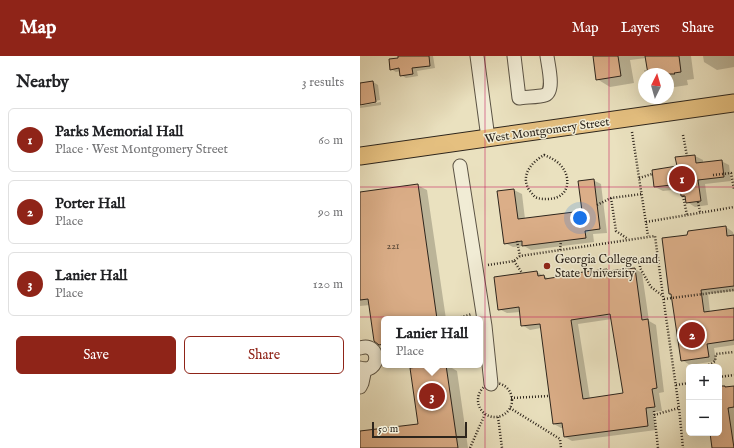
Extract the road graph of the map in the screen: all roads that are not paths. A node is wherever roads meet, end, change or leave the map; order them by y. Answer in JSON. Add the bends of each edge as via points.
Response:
{"nodes":[{"id":1,"x":477,"y":56,"type":"edge"},
{"id":2,"x":514,"y":56,"type":"edge"},
{"id":3,"x":547,"y":56,"type":"edge"},
{"id":4,"x":734,"y":103,"type":"edge"},
{"id":5,"x":488,"y":138,"type":"junction"},
{"id":6,"x":360,"y":156,"type":"edge"},
{"id":7,"x":460,"y":166,"type":"dead end"},
{"id":8,"x":482,"y":316,"type":"edge"},
{"id":9,"x":483,"y":344,"type":"edge"},
{"id":10,"x":360,"y":348,"type":"edge"},
{"id":11,"x":380,"y":356,"type":"edge"},
{"id":12,"x":362,"y":369,"type":"edge"},
{"id":13,"x":491,"y":384,"type":"road end"},
{"id":14,"x":360,"y":387,"type":"edge"}],
"edges":[{"from":1,"to":5,"type":"street"},
{"from":2,"to":3,"type":"street","via":[[519,98],[545,95],[549,92],[551,84]]},
{"from":4,"to":5,"type":"main road","name":"West Montgomery Street"},
{"from":5,"to":6,"type":"main road","name":"West Montgomery Street"},
{"from":7,"to":8,"type":"street"},
{"from":9,"to":13,"type":"street"},
{"from":10,"to":11,"type":"street","via":[[370,348]]},
{"from":11,"to":12,"type":"street","via":[[373,366]]},
{"from":12,"to":14,"type":"street"}]}
